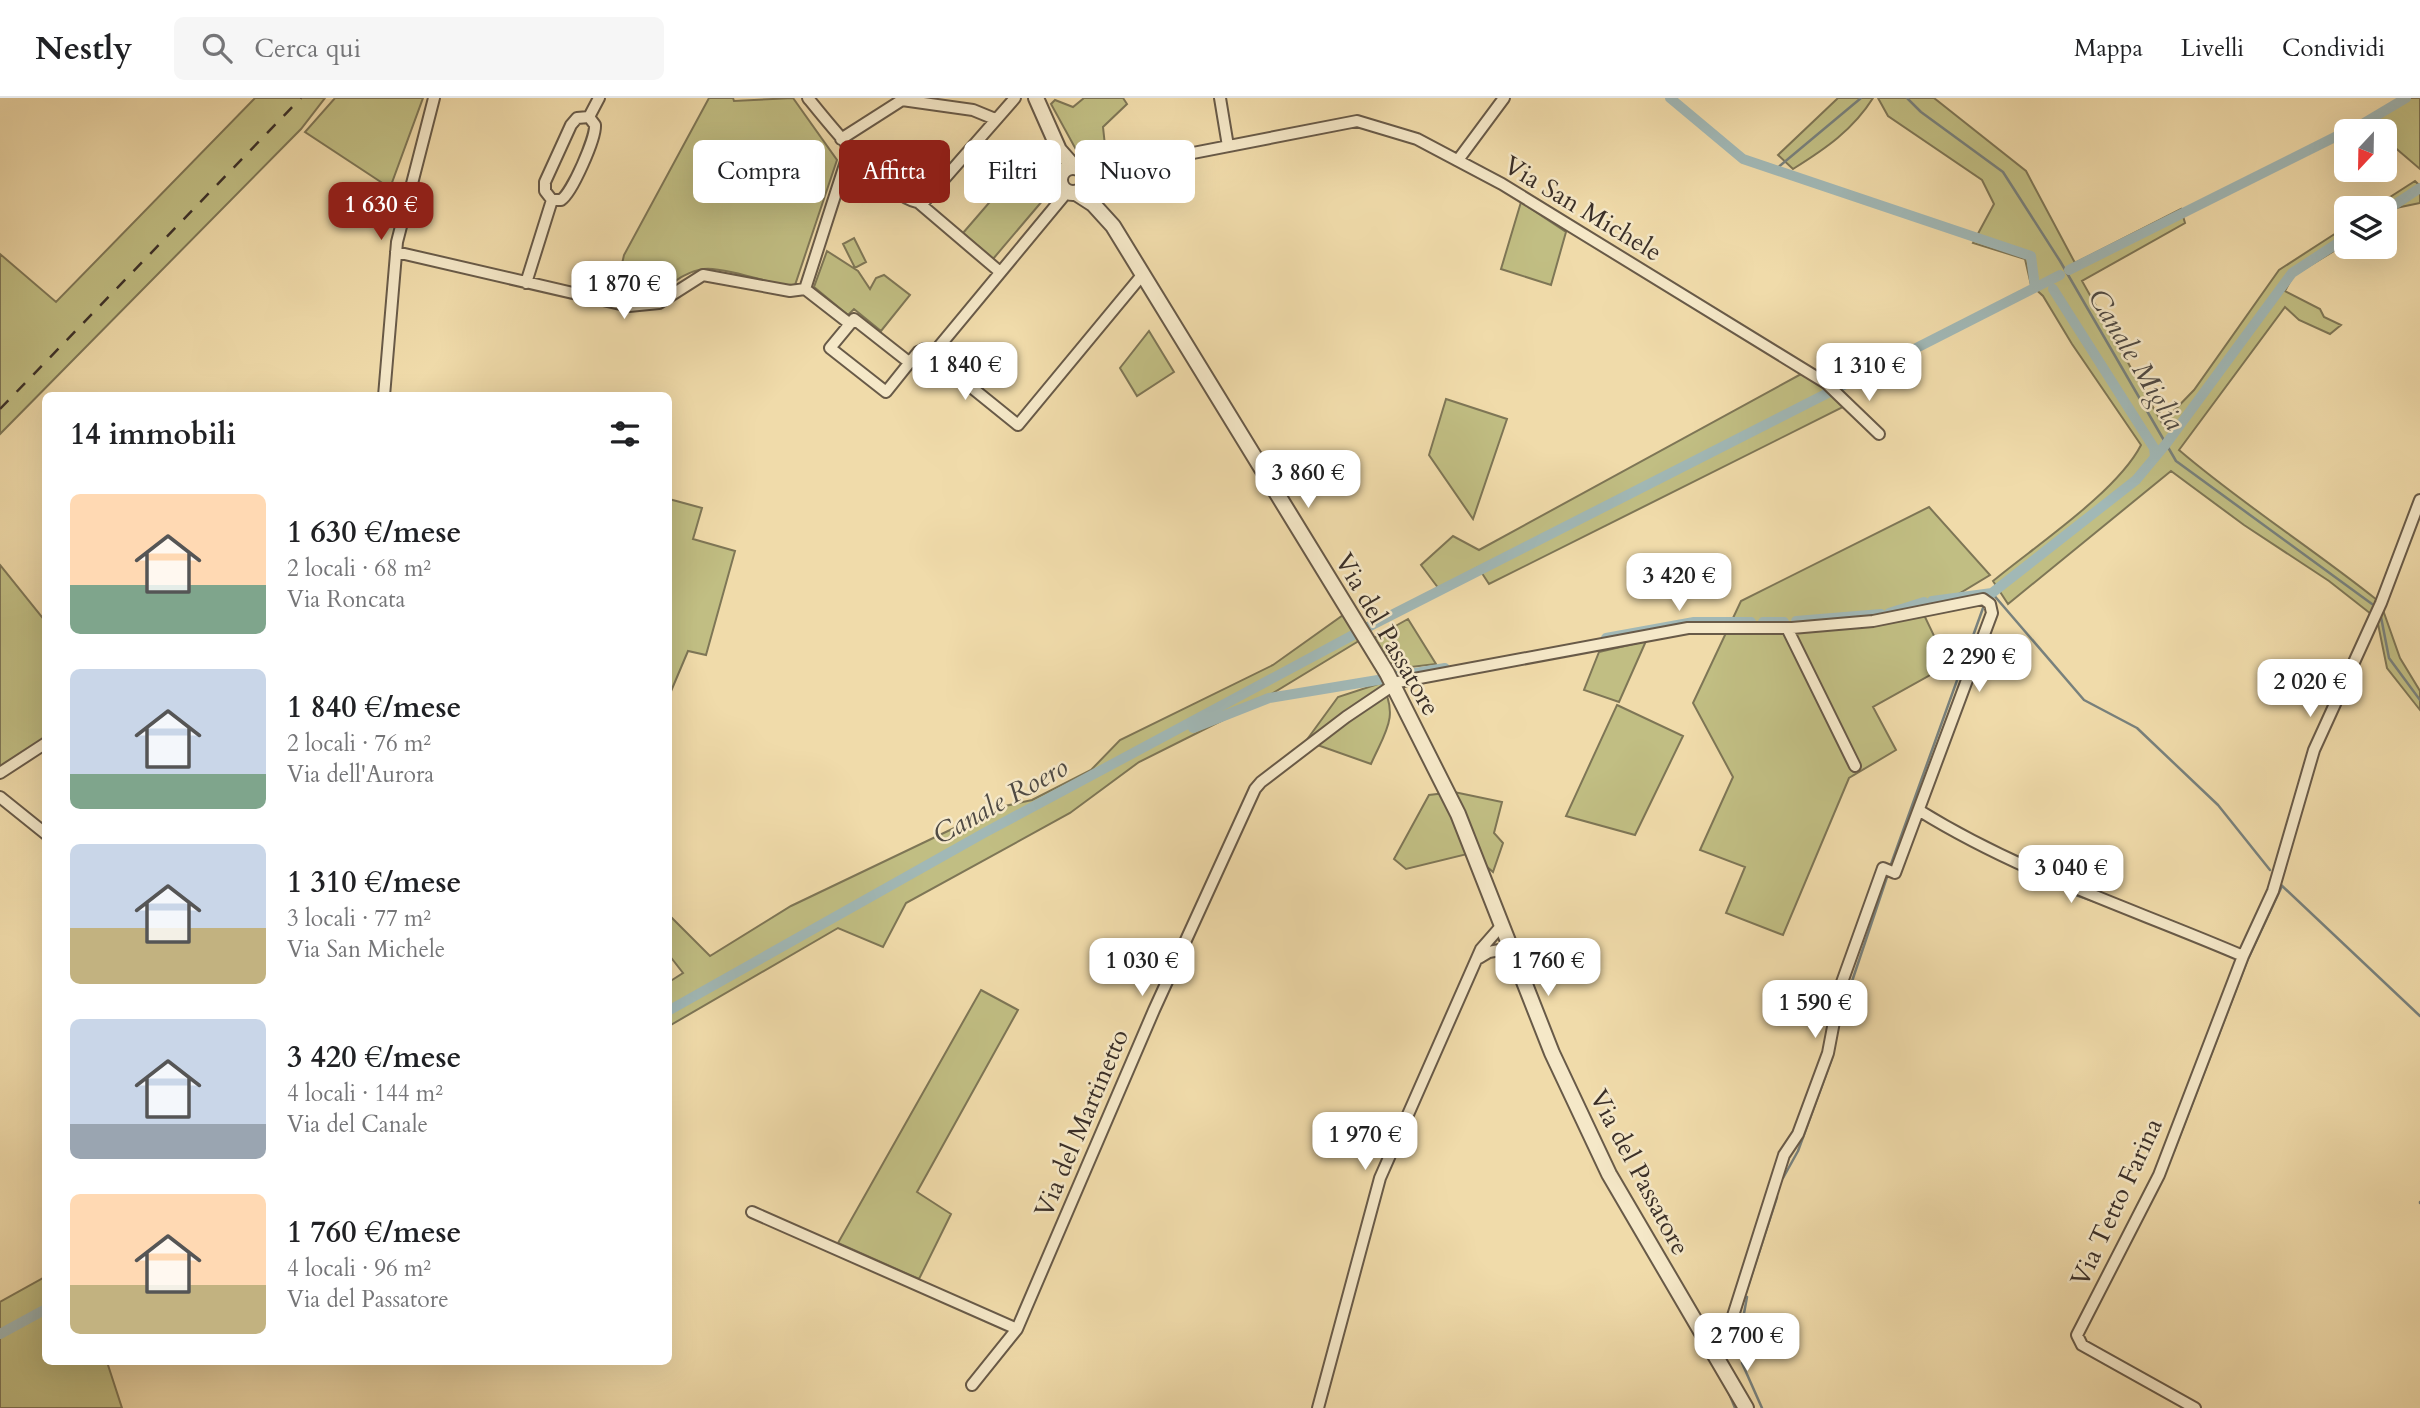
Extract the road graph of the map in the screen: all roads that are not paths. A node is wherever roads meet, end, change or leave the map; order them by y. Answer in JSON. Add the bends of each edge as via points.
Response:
{"nodes":[{"id":1,"x":435,"y":98,"type":"edge"},
{"id":2,"x":599,"y":98,"type":"edge"},
{"id":3,"x":808,"y":98,"type":"edge"},
{"id":4,"x":1015,"y":98,"type":"edge"},
{"id":5,"x":1036,"y":98,"type":"edge"},
{"id":6,"x":1220,"y":98,"type":"edge"},
{"id":7,"x":1504,"y":98,"type":"edge"},
{"id":8,"x":589,"y":117,"type":"junction"},
{"id":9,"x":995,"y":119,"type":"junction"},
{"id":10,"x":841,"y":139,"type":"joint"},
{"id":11,"x":1228,"y":146,"type":"junction"},
{"id":12,"x":1195,"y":153,"type":"edge"},
{"id":13,"x":1458,"y":160,"type":"junction"},
{"id":14,"x":950,"y":172,"type":"edge"},
{"id":15,"x":1075,"y":180,"type":"joint"},
{"id":16,"x":839,"y":183,"type":"edge"},
{"id":17,"x":552,"y":200,"type":"junction"},
{"id":18,"x":919,"y":203,"type":"edge"},
{"id":19,"x":1092,"y":203,"type":"edge"},
{"id":20,"x":396,"y":252,"type":"junction"},
{"id":21,"x":1000,"y":272,"type":"junction"},
{"id":22,"x":1143,"y":274,"type":"junction"},
{"id":23,"x":526,"y":283,"type":"junction"},
{"id":24,"x":805,"y":289,"type":"junction"},
{"id":25,"x":850,"y":324,"type":"junction"},
{"id":26,"x":932,"y":355,"type":"junction"},
{"id":27,"x":910,"y":363,"type":"junction"},
{"id":28,"x":384,"y":392,"type":"edge"},
{"id":29,"x":1879,"y":434,"type":"dead end"},
{"id":30,"x":2420,"y":500,"type":"edge"},
{"id":31,"x":1787,"y":628,"type":"junction"},
{"id":32,"x":1393,"y":684,"type":"junction"},
{"id":33,"x":42,"y":746,"type":"edge"},
{"id":34,"x":1855,"y":766,"type":"dead end"},
{"id":35,"x":0,"y":773,"type":"edge"},
{"id":36,"x":0,"y":797,"type":"edge"},
{"id":37,"x":1920,"y":811,"type":"junction"},
{"id":38,"x":42,"y":831,"type":"edge"},
{"id":39,"x":1502,"y":925,"type":"junction"},
{"id":40,"x":1510,"y":948,"type":"junction"},
{"id":41,"x":2244,"y":956,"type":"junction"},
{"id":42,"x":1476,"y":960,"type":"junction"},
{"id":43,"x":752,"y":1212,"type":"dead end"},
{"id":44,"x":1017,"y":1329,"type":"junction"},
{"id":45,"x":1717,"y":1354,"type":"junction"},
{"id":46,"x":972,"y":1385,"type":"dead end"},
{"id":47,"x":1318,"y":1408,"type":"edge"},
{"id":48,"x":1746,"y":1408,"type":"edge"},
{"id":49,"x":2195,"y":1408,"type":"edge"}],
"edges":[{"from":1,"to":20,"type":"street"},
{"from":2,"to":8,"type":"street"},
{"from":3,"to":10,"type":"street"},
{"from":4,"to":9,"type":"street"},
{"from":5,"to":15,"type":"street","name":"Via del Passatore"},
{"from":6,"to":11,"type":"street"},
{"from":7,"to":13,"type":"street"},
{"from":8,"to":17,"type":"street","via":[[595,130],[569,191],[561,200]]},
{"from":8,"to":17,"type":"street","via":[[577,118],[571,125],[544,186]]},
{"from":9,"to":10,"type":"street","via":[[973,110],[902,100]]},
{"from":9,"to":14,"type":"street"},
{"from":11,"to":12,"type":"street","name":"Via San Michele"},
{"from":11,"to":13,"type":"street","name":"Via San Michele","via":[[1357,121],[1417,139]]},
{"from":13,"to":29,"type":"street","name":"Via San Michele","via":[[1833,391]]},
{"from":15,"to":21,"type":"street"},
{"from":16,"to":24,"type":"street"},
{"from":17,"to":23,"type":"street"},
{"from":18,"to":21,"type":"street"},
{"from":19,"to":22,"type":"street","name":"Via del Passatore","via":[[1113,226]]},
{"from":20,"to":23,"type":"street"},
{"from":20,"to":28,"type":"street"},
{"from":21,"to":26,"type":"street"},
{"from":22,"to":26,"type":"street","via":[[1018,425]]},
{"from":22,"to":32,"type":"street","name":"Via del Passatore"},
{"from":23,"to":24,"type":"street","via":[[641,306],[659,303],[704,275],[790,291]]},
{"from":24,"to":25,"type":"street"},
{"from":25,"to":27,"type":"street","via":[[854,318]]},
{"from":25,"to":27,"type":"street","via":[[830,348],[886,393]]},
{"from":26,"to":27,"type":"street","via":[[925,349]]},
{"from":30,"to":41,"type":"street","via":[[2381,603],[2314,750],[2273,891]]},
{"from":31,"to":32,"type":"street","via":[[1688,628]]},
{"from":31,"to":34,"type":"street"},
{"from":31,"to":37,"type":"street","via":[[1873,621],[1987,601],[1992,612]]},
{"from":32,"to":39,"type":"street","name":"Via del Passatore","via":[[1458,814]]},
{"from":32,"to":44,"type":"street","name":"Via del Martinetto","via":[[1255,789]]},
{"from":33,"to":35,"type":"street"},
{"from":36,"to":38,"type":"street"},
{"from":37,"to":41,"type":"street","via":[[2046,878]]},
{"from":37,"to":45,"type":"street","via":[[1895,873],[1883,868],[1841,985],[1828,1053],[1798,1134],[1784,1155]]},
{"from":39,"to":40,"type":"street","name":"Via del Passatore"},
{"from":39,"to":42,"type":"street"},
{"from":40,"to":42,"type":"street"},
{"from":40,"to":45,"type":"street","name":"Via del Passatore","via":[[1552,1053],[1609,1174]]},
{"from":41,"to":49,"type":"street","name":"Via Tetto Farina","via":[[2159,1175],[2077,1335],[2082,1345]]},
{"from":42,"to":47,"type":"street","via":[[1380,1178]]},
{"from":43,"to":44,"type":"street"},
{"from":44,"to":46,"type":"street","name":"Via del Martinetto"},
{"from":45,"to":48,"type":"street","name":"Via del Passatore"}]}
